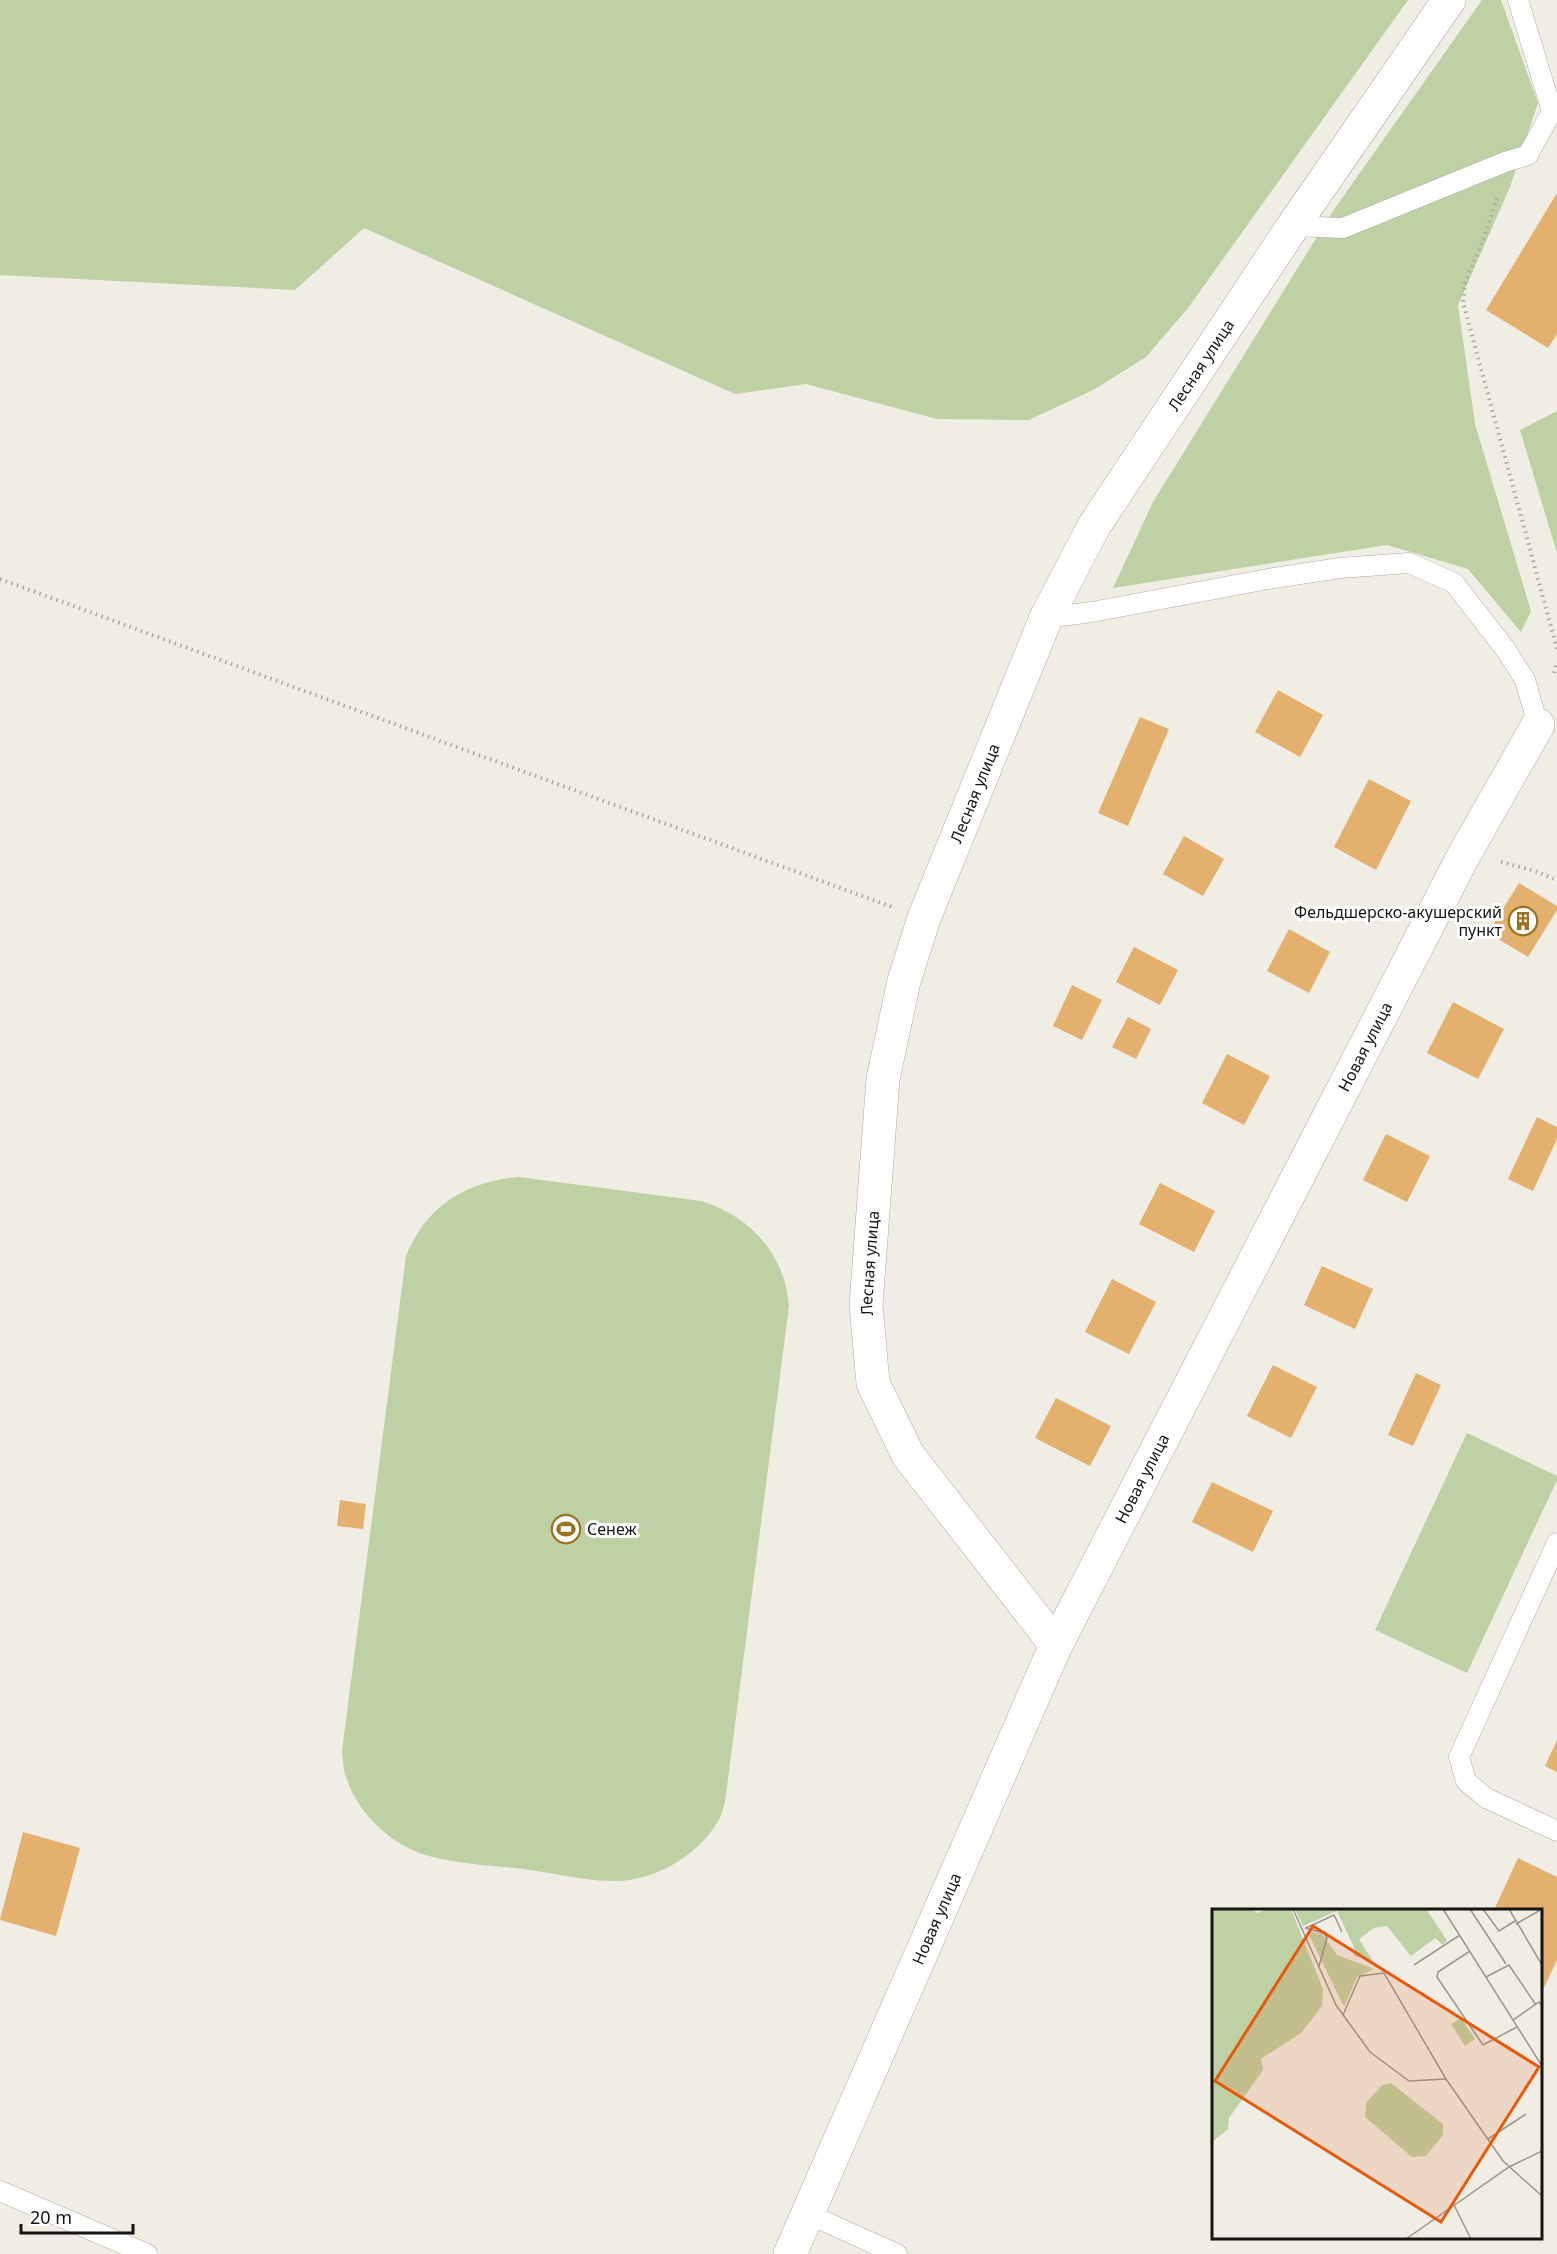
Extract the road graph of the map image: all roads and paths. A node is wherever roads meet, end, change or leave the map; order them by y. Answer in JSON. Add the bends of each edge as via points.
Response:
{"nodes":[{"id":1,"x":1449,"y":0,"type":"edge"},
{"id":2,"x":1518,"y":0,"type":"edge"},
{"id":3,"x":1505,"y":162,"type":"junction"},
{"id":4,"x":1293,"y":226,"type":"junction"},
{"id":5,"x":0,"y":579,"type":"edge"},
{"id":6,"x":1046,"y":618,"type":"junction"},
{"id":7,"x":1557,"y":649,"type":"edge"},
{"id":8,"x":1538,"y":725,"type":"joint"},
{"id":9,"x":1465,"y":853,"type":"junction"},
{"id":10,"x":1557,"y":880,"type":"edge"},
{"id":11,"x":924,"y":918,"type":"junction"},
{"id":12,"x":1557,"y":1543,"type":"edge"},
{"id":13,"x":1056,"y":1646,"type":"junction"},
{"id":14,"x":1557,"y":1831,"type":"edge"},
{"id":15,"x":0,"y":2191,"type":"edge"},
{"id":16,"x":808,"y":2214,"type":"junction"},
{"id":17,"x":147,"y":2254,"type":"edge"},
{"id":18,"x":790,"y":2254,"type":"edge"},
{"id":19,"x":897,"y":2254,"type":"edge"}],
"edges":[{"from":1,"to":4,"type":"street","name":"Лесная улица"},
{"from":2,"to":3,"type":"lane","via":[[1552,111],[1528,154]]},
{"from":3,"to":4,"type":"lane","via":[[1343,228]]},
{"from":3,"to":7,"type":"path","via":[[1501,186],[1465,282],[1463,302]]},
{"from":4,"to":6,"type":"street","name":"Лесная улица","via":[[1094,526]]},
{"from":5,"to":11,"type":"path"},
{"from":6,"to":8,"type":"lane","via":[[1278,577],[1409,563],[1454,583],[1525,680]]},
{"from":6,"to":11,"type":"street","name":"Лесная улица"},
{"from":8,"to":9,"type":"street","name":"Новая улица"},
{"from":9,"to":10,"type":"path"},
{"from":9,"to":13,"type":"street","name":"Новая улица"},
{"from":11,"to":13,"type":"street","name":"Лесная улица","via":[[904,981],[883,1079],[866,1305],[873,1383],[908,1455]]},
{"from":12,"to":14,"type":"lane","via":[[1460,1757],[1466,1781],[1486,1798]]},
{"from":13,"to":16,"type":"street","name":"Новая улица"},
{"from":15,"to":17,"type":"lane"},
{"from":16,"to":18,"type":"street","name":"Новая улица"},
{"from":16,"to":19,"type":"lane"}]}
